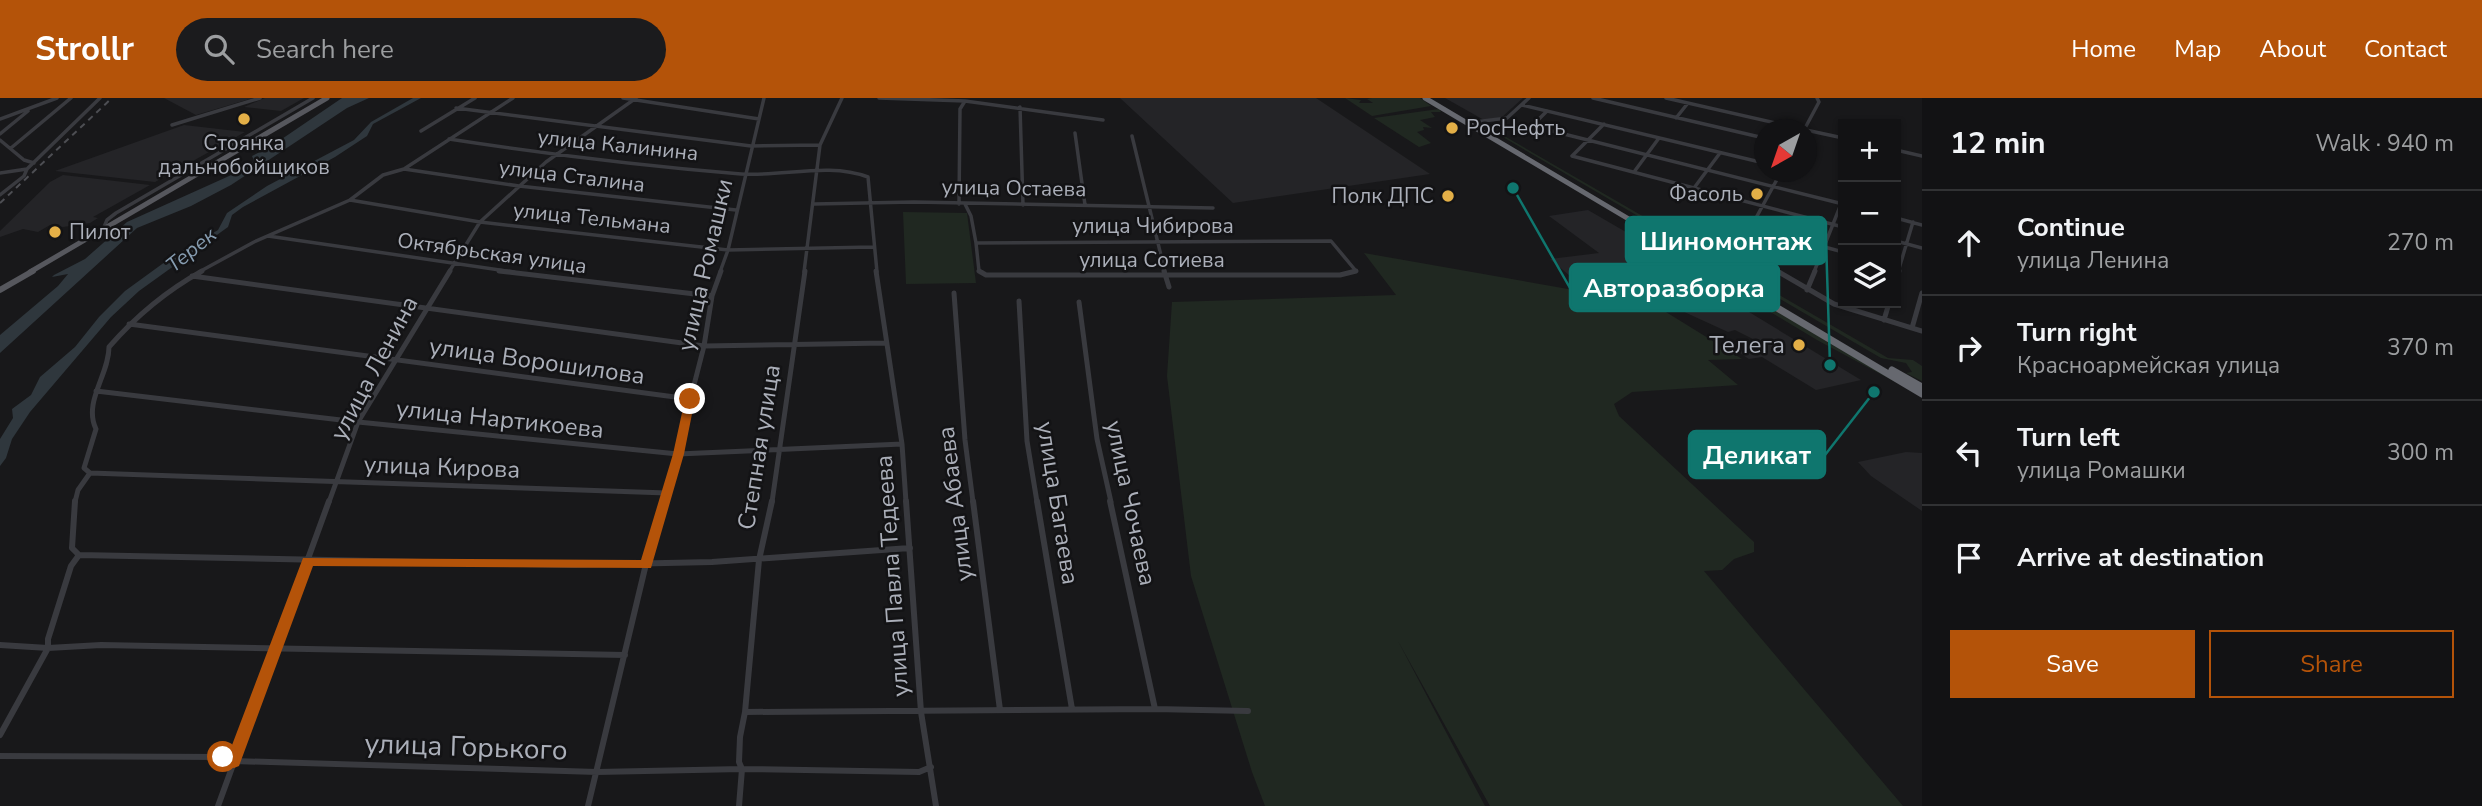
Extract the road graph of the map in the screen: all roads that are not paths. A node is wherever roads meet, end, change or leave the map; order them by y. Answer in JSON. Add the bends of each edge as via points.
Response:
{"nodes":[{"id":1,"x":57,"y":98,"type":"edge"},
{"id":2,"x":71,"y":98,"type":"edge"},
{"id":3,"x":100,"y":98,"type":"edge"},
{"id":4,"x":260,"y":98,"type":"edge"},
{"id":5,"x":313,"y":98,"type":"edge"},
{"id":6,"x":327,"y":98,"type":"edge"},
{"id":7,"x":475,"y":98,"type":"edge"},
{"id":8,"x":513,"y":98,"type":"edge"},
{"id":9,"x":622,"y":98,"type":"edge"},
{"id":10,"x":765,"y":98,"type":"edge"},
{"id":11,"x":842,"y":98,"type":"edge"},
{"id":12,"x":879,"y":98,"type":"edge"},
{"id":13,"x":1424,"y":98,"type":"edge"},
{"id":14,"x":1431,"y":98,"type":"edge"},
{"id":15,"x":1529,"y":98,"type":"edge"},
{"id":16,"x":1593,"y":98,"type":"edge"},
{"id":17,"x":1626,"y":98,"type":"edge"},
{"id":18,"x":1666,"y":98,"type":"edge"},
{"id":19,"x":1817,"y":98,"type":"edge"},
{"id":20,"x":634,"y":99,"type":"edge"},
{"id":21,"x":979,"y":99,"type":"edge"},
{"id":22,"x":965,"y":101,"type":"junction"},
{"id":23,"x":1688,"y":103,"type":"junction"},
{"id":24,"x":1620,"y":104,"type":"junction"},
{"id":25,"x":1522,"y":105,"type":"junction"},
{"id":26,"x":33,"y":107,"type":"junction"},
{"id":27,"x":1020,"y":107,"type":"junction"},
{"id":28,"x":456,"y":108,"type":"junction"},
{"id":29,"x":1547,"y":111,"type":"junction"},
{"id":30,"x":486,"y":113,"type":"junction"},
{"id":31,"x":1073,"y":117,"type":"junction"},
{"id":32,"x":1676,"y":118,"type":"junction"},
{"id":33,"x":0,"y":119,"type":"edge"},
{"id":34,"x":759,"y":119,"type":"junction"},
{"id":35,"x":1760,"y":119,"type":"edge"},
{"id":36,"x":1810,"y":119,"type":"edge"},
{"id":37,"x":1103,"y":120,"type":"dead end"},
{"id":38,"x":1470,"y":123,"type":"junction"},
{"id":39,"x":1604,"y":124,"type":"junction"},
{"id":40,"x":172,"y":125,"type":"dead end"},
{"id":41,"x":596,"y":125,"type":"junction"},
{"id":42,"x":421,"y":131,"type":"dead end"},
{"id":43,"x":1817,"y":132,"type":"edge"},
{"id":44,"x":0,"y":134,"type":"edge"},
{"id":45,"x":1132,"y":136,"type":"dead end"},
{"id":46,"x":1754,"y":136,"type":"edge"},
{"id":47,"x":1838,"y":137,"type":"edge"},
{"id":48,"x":1659,"y":138,"type":"junction"},
{"id":49,"x":0,"y":139,"type":"edge"},
{"id":50,"x":449,"y":139,"type":"junction"},
{"id":51,"x":1587,"y":140,"type":"junction"},
{"id":52,"x":820,"y":145,"type":"junction"},
{"id":53,"x":751,"y":146,"type":"junction"},
{"id":54,"x":11,"y":148,"type":"junction"},
{"id":55,"x":1901,"y":151,"type":"edge"},
{"id":56,"x":1720,"y":153,"type":"junction"},
{"id":57,"x":555,"y":155,"type":"junction"},
{"id":58,"x":1646,"y":155,"type":"junction"},
{"id":59,"x":1922,"y":156,"type":"edge"},
{"id":60,"x":1754,"y":161,"type":"edge"},
{"id":61,"x":34,"y":163,"type":"junction"},
{"id":62,"x":27,"y":169,"type":"junction"},
{"id":63,"x":404,"y":169,"type":"junction"},
{"id":64,"x":1708,"y":170,"type":"junction"},
{"id":65,"x":817,"y":171,"type":"junction"},
{"id":66,"x":1634,"y":172,"type":"junction"},
{"id":67,"x":0,"y":173,"type":"edge"},
{"id":68,"x":745,"y":174,"type":"junction"},
{"id":69,"x":868,"y":177,"type":"joint"},
{"id":70,"x":1776,"y":182,"type":"edge"},
{"id":71,"x":519,"y":186,"type":"junction"},
{"id":72,"x":1773,"y":187,"type":"junction"},
{"id":73,"x":157,"y":188,"type":"junction"},
{"id":74,"x":1694,"y":188,"type":"junction"},
{"id":75,"x":170,"y":189,"type":"junction"},
{"id":76,"x":6,"y":191,"type":"joint"},
{"id":77,"x":0,"y":194,"type":"edge"},
{"id":78,"x":350,"y":200,"type":"junction"},
{"id":79,"x":871,"y":203,"type":"junction"},
{"id":80,"x":1838,"y":203,"type":"edge"},
{"id":81,"x":814,"y":204,"type":"junction"},
{"id":82,"x":962,"y":204,"type":"junction"},
{"id":83,"x":1023,"y":205,"type":"junction"},
{"id":84,"x":1085,"y":205,"type":"junction"},
{"id":85,"x":1762,"y":206,"type":"junction"},
{"id":86,"x":1149,"y":207,"type":"junction"},
{"id":87,"x":1213,"y":208,"type":"dead end"},
{"id":88,"x":736,"y":210,"type":"junction"},
{"id":89,"x":1838,"y":214,"type":"edge"},
{"id":90,"x":1901,"y":219,"type":"edge"},
{"id":91,"x":480,"y":222,"type":"junction"},
{"id":92,"x":1913,"y":222,"type":"junction"},
{"id":93,"x":1834,"y":225,"type":"junction"},
{"id":94,"x":1922,"y":225,"type":"edge"},
{"id":95,"x":1838,"y":226,"type":"edge"},
{"id":96,"x":1751,"y":227,"type":"junction"},
{"id":97,"x":104,"y":228,"type":"junction"},
{"id":98,"x":268,"y":236,"type":"junction"},
{"id":99,"x":1156,"y":241,"type":"junction"},
{"id":100,"x":1331,"y":241,"type":"joint"},
{"id":101,"x":1901,"y":242,"type":"edge"},
{"id":102,"x":975,"y":243,"type":"junction"},
{"id":103,"x":1907,"y":244,"type":"junction"},
{"id":104,"x":873,"y":247,"type":"junction"},
{"id":105,"x":1824,"y":247,"type":"junction"},
{"id":106,"x":1922,"y":248,"type":"edge"},
{"id":107,"x":807,"y":249,"type":"junction"},
{"id":108,"x":728,"y":250,"type":"junction"},
{"id":109,"x":1838,"y":251,"type":"edge"},
{"id":110,"x":1901,"y":259,"type":"edge"},
{"id":111,"x":451,"y":265,"type":"junction"},
{"id":112,"x":1166,"y":275,"type":"junction"},
{"id":113,"x":192,"y":276,"type":"junction"},
{"id":114,"x":1170,"y":287,"type":"dead end"},
{"id":115,"x":0,"y":290,"type":"edge"},
{"id":116,"x":1807,"y":290,"type":"junction"},
{"id":117,"x":954,"y":292,"type":"dead end"},
{"id":118,"x":1922,"y":293,"type":"edge"},
{"id":119,"x":712,"y":296,"type":"junction"},
{"id":120,"x":1019,"y":301,"type":"dead end"},
{"id":121,"x":1921,"y":301,"type":"edge"},
{"id":122,"x":1079,"y":302,"type":"dead end"},
{"id":123,"x":1888,"y":308,"type":"edge"},
{"id":124,"x":425,"y":309,"type":"junction"},
{"id":125,"x":1885,"y":320,"type":"junction"},
{"id":126,"x":129,"y":324,"type":"junction"},
{"id":127,"x":1912,"y":328,"type":"junction"},
{"id":128,"x":1922,"y":331,"type":"edge"},
{"id":129,"x":886,"y":343,"type":"junction"},
{"id":130,"x":793,"y":344,"type":"junction"},
{"id":131,"x":704,"y":346,"type":"junction"},
{"id":132,"x":394,"y":359,"type":"junction"},
{"id":133,"x":1922,"y":387,"type":"edge"},
{"id":134,"x":1912,"y":388,"type":"junction"},
{"id":135,"x":96,"y":391,"type":"junction"},
{"id":136,"x":1922,"y":394,"type":"edge"},
{"id":137,"x":690,"y":399,"type":"junction"},
{"id":138,"x":358,"y":422,"type":"junction"},
{"id":139,"x":902,"y":444,"type":"junction"},
{"id":140,"x":778,"y":450,"type":"junction"},
{"id":141,"x":678,"y":454,"type":"junction"},
{"id":142,"x":90,"y":473,"type":"junction"},
{"id":143,"x":337,"y":481,"type":"junction"},
{"id":144,"x":667,"y":493,"type":"junction"},
{"id":145,"x":909,"y":548,"type":"junction"},
{"id":146,"x":79,"y":555,"type":"junction"},
{"id":147,"x":758,"y":560,"type":"junction"},
{"id":148,"x":308,"y":561,"type":"junction"},
{"id":149,"x":646,"y":564,"type":"junction"},
{"id":150,"x":0,"y":645,"type":"edge"},
{"id":151,"x":48,"y":648,"type":"junction"},
{"id":152,"x":277,"y":648,"type":"junction"},
{"id":153,"x":625,"y":655,"type":"junction"},
{"id":154,"x":1072,"y":709,"type":"junction"},
{"id":155,"x":1155,"y":709,"type":"junction"},
{"id":156,"x":1000,"y":710,"type":"junction"},
{"id":157,"x":1248,"y":711,"type":"dead end"},
{"id":158,"x":745,"y":712,"type":"junction"},
{"id":159,"x":921,"y":712,"type":"junction"},
{"id":160,"x":0,"y":735,"type":"edge"},
{"id":161,"x":0,"y":756,"type":"edge"},
{"id":162,"x":234,"y":761,"type":"junction"},
{"id":163,"x":931,"y":767,"type":"junction"},
{"id":164,"x":742,"y":769,"type":"junction"},
{"id":165,"x":597,"y":772,"type":"junction"},
{"id":166,"x":218,"y":806,"type":"edge"},
{"id":167,"x":588,"y":806,"type":"edge"},
{"id":168,"x":739,"y":806,"type":"edge"},
{"id":169,"x":936,"y":806,"type":"edge"}],
"edges":[{"from":1,"to":26,"type":"street"},
{"from":2,"to":54,"type":"street"},
{"from":3,"to":61,"type":"street"},
{"from":4,"to":40,"type":"street"},
{"from":5,"to":73,"type":"street"},
{"from":6,"to":75,"type":"main road"},
{"from":7,"to":28,"type":"street"},
{"from":8,"to":30,"type":"street"},
{"from":9,"to":20,"type":"street"},
{"from":10,"to":34,"type":"street","name":"улица Ромашки"},
{"from":11,"to":52,"type":"street","name":"Степная улица"},
{"from":12,"to":22,"type":"street"},
{"from":13,"to":38,"type":"highway"},
{"from":14,"to":38,"type":"highway"},
{"from":15,"to":25,"type":"street"},
{"from":16,"to":24,"type":"street"},
{"from":17,"to":24,"type":"street"},
{"from":18,"to":23,"type":"street"},
{"from":19,"to":36,"type":"street"},
{"from":20,"to":34,"type":"street"},
{"from":20,"to":41,"type":"street","name":"улица Ленина"},
{"from":21,"to":22,"type":"street"},
{"from":21,"to":27,"type":"street"},
{"from":22,"to":82,"type":"street","name":"улица Сотиева","via":[[960,109]]},
{"from":23,"to":32,"type":"street"},
{"from":23,"to":35,"type":"street"},
{"from":24,"to":32,"type":"street"},
{"from":25,"to":29,"type":"street"},
{"from":25,"to":38,"type":"street","via":[[1507,118]]},
{"from":26,"to":33,"type":"street"},
{"from":26,"to":44,"type":"street"},
{"from":27,"to":31,"type":"street"},
{"from":27,"to":83,"type":"street"},
{"from":28,"to":30,"type":"street"},
{"from":28,"to":42,"type":"street"},
{"from":29,"to":39,"type":"street"},
{"from":29,"to":51,"type":"street","via":[[1532,126]]},
{"from":30,"to":41,"type":"street"},
{"from":30,"to":50,"type":"street"},
{"from":31,"to":37,"type":"street"},
{"from":31,"to":84,"type":"street"},
{"from":32,"to":46,"type":"street"},
{"from":34,"to":53,"type":"street","name":"улица Ромашки"},
{"from":38,"to":133,"type":"highway"},
{"from":38,"to":134,"type":"highway"},
{"from":39,"to":48,"type":"street"},
{"from":39,"to":51,"type":"street"},
{"from":41,"to":53,"type":"street"},
{"from":41,"to":57,"type":"street","name":"улица Ленина"},
{"from":43,"to":47,"type":"street"},
{"from":45,"to":86,"type":"street"},
{"from":48,"to":56,"type":"street"},
{"from":48,"to":58,"type":"street"},
{"from":49,"to":54,"type":"street"},
{"from":50,"to":57,"type":"street","name":"улица Калинина"},
{"from":50,"to":63,"type":"street"},
{"from":51,"to":58,"type":"street"},
{"from":51,"to":66,"type":"street","via":[[1572,156]]},
{"from":52,"to":53,"type":"street"},
{"from":52,"to":65,"type":"street","name":"Степная улица"},
{"from":53,"to":68,"type":"street","name":"улица Ромашки"},
{"from":54,"to":61,"type":"street"},
{"from":55,"to":59,"type":"street"},
{"from":56,"to":60,"type":"street"},
{"from":56,"to":64,"type":"street"},
{"from":57,"to":68,"type":"street","name":"улица Калинина"},
{"from":57,"to":71,"type":"street","name":"улица Ленина"},
{"from":58,"to":64,"type":"street"},
{"from":58,"to":66,"type":"street"},
{"from":61,"to":62,"type":"street"},
{"from":62,"to":67,"type":"street"},
{"from":62,"to":76,"type":"street"},
{"from":63,"to":71,"type":"street","name":"улица Сталина"},
{"from":63,"to":78,"type":"street","via":[[383,175]]},
{"from":64,"to":72,"type":"street"},
{"from":64,"to":74,"type":"street"},
{"from":65,"to":68,"type":"street","name":"улица Калинина"},
{"from":65,"to":69,"type":"street","name":"улица Калинина","via":[[849,170]]},
{"from":65,"to":81,"type":"street","name":"Степная улица"},
{"from":66,"to":74,"type":"street"},
{"from":68,"to":88,"type":"street","name":"улица Ромашки"},
{"from":69,"to":79,"type":"street","name":"улица Павла Тедеева"},
{"from":70,"to":72,"type":"street"},
{"from":71,"to":88,"type":"street","name":"улица Сталина"},
{"from":71,"to":91,"type":"street","name":"улица Ленина"},
{"from":72,"to":80,"type":"street"},
{"from":72,"to":85,"type":"street"},
{"from":73,"to":75,"type":"street"},
{"from":73,"to":97,"type":"street","via":[[116,213]]},
{"from":74,"to":85,"type":"street"},
{"from":75,"to":97,"type":"main road"},
{"from":76,"to":77,"type":"street"},
{"from":78,"to":91,"type":"street","name":"улица Тельмана"},
{"from":78,"to":98,"type":"street"},
{"from":79,"to":81,"type":"street","name":"улица Остаева"},
{"from":79,"to":82,"type":"street","name":"улица Остаева"},
{"from":79,"to":104,"type":"street","name":"улица Павла Тедеева"},
{"from":81,"to":107,"type":"street","name":"Степная улица"},
{"from":82,"to":83,"type":"street","name":"улица Остаева"},
{"from":82,"to":102,"type":"street","name":"улица Сотиева","via":[[970,211]]},
{"from":83,"to":84,"type":"street","name":"улица Остаева"},
{"from":84,"to":86,"type":"street","name":"улица Остаева"},
{"from":85,"to":93,"type":"street"},
{"from":85,"to":96,"type":"street"},
{"from":86,"to":87,"type":"street","name":"улица Остаева"},
{"from":86,"to":99,"type":"street"},
{"from":88,"to":108,"type":"street","name":"улица Ромашки"},
{"from":89,"to":93,"type":"street"},
{"from":90,"to":92,"type":"street"},
{"from":91,"to":108,"type":"street","name":"улица Тельмана"},
{"from":91,"to":111,"type":"street","name":"улица Ленина"},
{"from":92,"to":94,"type":"street"},
{"from":92,"to":103,"type":"street"},
{"from":93,"to":95,"type":"street"},
{"from":93,"to":105,"type":"street"},
{"from":96,"to":105,"type":"street"},
{"from":96,"to":116,"type":"street","via":[[1739,249]]},
{"from":97,"to":115,"type":"main road"},
{"from":98,"to":111,"type":"street","name":"Октябрьская улица"},
{"from":98,"to":113,"type":"street"},
{"from":99,"to":100,"type":"street","name":"улица Чибирова"},
{"from":99,"to":102,"type":"street","name":"улица Чибирова"},
{"from":99,"to":112,"type":"street"},
{"from":100,"to":112,"type":"street","name":"улица Сотиева","via":[[1356,271],[1340,275]]},
{"from":101,"to":103,"type":"street"},
{"from":102,"to":112,"type":"street","name":"улица Сотиева","via":[[979,271],[986,275]]},
{"from":103,"to":106,"type":"street"},
{"from":103,"to":110,"type":"street"},
{"from":104,"to":107,"type":"street","name":"улица Тельмана"},
{"from":104,"to":129,"type":"street","name":"улица Павла Тедеева"},
{"from":105,"to":109,"type":"street"},
{"from":105,"to":116,"type":"street"},
{"from":107,"to":108,"type":"street","name":"улица Тельмана"},
{"from":107,"to":130,"type":"street","name":"Степная улица"},
{"from":108,"to":119,"type":"street","name":"улица Ромашки"},
{"from":111,"to":119,"type":"street","name":"Октябрьская улица"},
{"from":111,"to":124,"type":"street","name":"улица Ленина"},
{"from":112,"to":114,"type":"street"},
{"from":113,"to":124,"type":"street"},
{"from":113,"to":126,"type":"street"},
{"from":116,"to":125,"type":"street"},
{"from":117,"to":156,"type":"street","name":"улица Абаева","via":[[965,440]]},
{"from":118,"to":121,"type":"street"},
{"from":119,"to":131,"type":"street","name":"улица Ромашки"},
{"from":120,"to":154,"type":"street","name":"улица Багаева","via":[[1027,441]]},
{"from":121,"to":127,"type":"street"},
{"from":122,"to":155,"type":"street","name":"улица Чочаева","via":[[1097,439]]},
{"from":123,"to":125,"type":"street"},
{"from":124,"to":131,"type":"street"},
{"from":124,"to":132,"type":"street","name":"улица Ленина"},
{"from":125,"to":127,"type":"street"},
{"from":126,"to":132,"type":"street","name":"улица Ворошилова"},
{"from":126,"to":135,"type":"street","via":[[109,347],[109,360]]},
{"from":127,"to":128,"type":"street"},
{"from":129,"to":130,"type":"street"},
{"from":129,"to":139,"type":"street","name":"улица Павла Тедеева"},
{"from":130,"to":131,"type":"street"},
{"from":130,"to":140,"type":"street","name":"Степная улица"},
{"from":131,"to":137,"type":"street","name":"улица Ромашки"},
{"from":132,"to":137,"type":"street","name":"улица Ворошилова"},
{"from":132,"to":138,"type":"street","name":"улица Ленина"},
{"from":133,"to":134,"type":"main road"},
{"from":134,"to":136,"type":"highway"},
{"from":135,"to":138,"type":"street","name":"улица Нартикоева"},
{"from":135,"to":142,"type":"street","via":[[91,419],[96,429],[85,468]]},
{"from":137,"to":141,"type":"street","name":"улица Ромашки"},
{"from":138,"to":141,"type":"street","name":"улица Нартикоева"},
{"from":138,"to":143,"type":"street","name":"улица Ленина"},
{"from":139,"to":140,"type":"street","name":"улица Нартикоева"},
{"from":139,"to":145,"type":"street","name":"улица Павла Тедеева"},
{"from":140,"to":141,"type":"street","name":"улица Нартикоева"},
{"from":140,"to":147,"type":"street","name":"Степная улица","via":[[772,503]]},
{"from":141,"to":144,"type":"street","name":"улица Ромашки"},
{"from":142,"to":143,"type":"street","name":"улица Кирова"},
{"from":142,"to":146,"type":"street","via":[[78,484],[75,496],[72,548]]},
{"from":143,"to":144,"type":"street","name":"улица Кирова"},
{"from":143,"to":148,"type":"street","name":"улица Ленина"},
{"from":144,"to":149,"type":"street","name":"улица Ромашки"},
{"from":145,"to":147,"type":"street"},
{"from":145,"to":159,"type":"street","name":"улица Павла Тедеева"},
{"from":146,"to":148,"type":"street"},
{"from":146,"to":151,"type":"street","via":[[71,566]]},
{"from":147,"to":149,"type":"street"},
{"from":147,"to":158,"type":"street","name":"Степная улица"},
{"from":148,"to":149,"type":"street"},
{"from":148,"to":152,"type":"street","name":"улица Ленина"},
{"from":149,"to":153,"type":"street","name":"улица Ромашки"},
{"from":150,"to":151,"type":"street"},
{"from":151,"to":152,"type":"street"},
{"from":151,"to":160,"type":"street"},
{"from":152,"to":153,"type":"street"},
{"from":152,"to":162,"type":"street","name":"улица Ленина"},
{"from":153,"to":165,"type":"street","name":"улица Ромашки"},
{"from":154,"to":155,"type":"street"},
{"from":154,"to":156,"type":"street"},
{"from":155,"to":157,"type":"street"},
{"from":156,"to":159,"type":"street"},
{"from":158,"to":159,"type":"street"},
{"from":158,"to":164,"type":"street","name":"Степная улица","via":[[740,737]]},
{"from":159,"to":163,"type":"street","name":"улица Павла Тедеева"},
{"from":161,"to":162,"type":"street","name":"улица Горького","via":[[223,757]]},
{"from":162,"to":165,"type":"street","name":"улица Горького"},
{"from":162,"to":166,"type":"street","name":"улица Ленина"},
{"from":163,"to":164,"type":"street","name":"улица Горького","via":[[919,772]]},
{"from":163,"to":169,"type":"street","name":"улица Павла Тедеева"},
{"from":164,"to":165,"type":"street","name":"улица Горького"},
{"from":164,"to":168,"type":"street","name":"Степная улица"},
{"from":165,"to":167,"type":"street","name":"улица Ромашки"}]}
